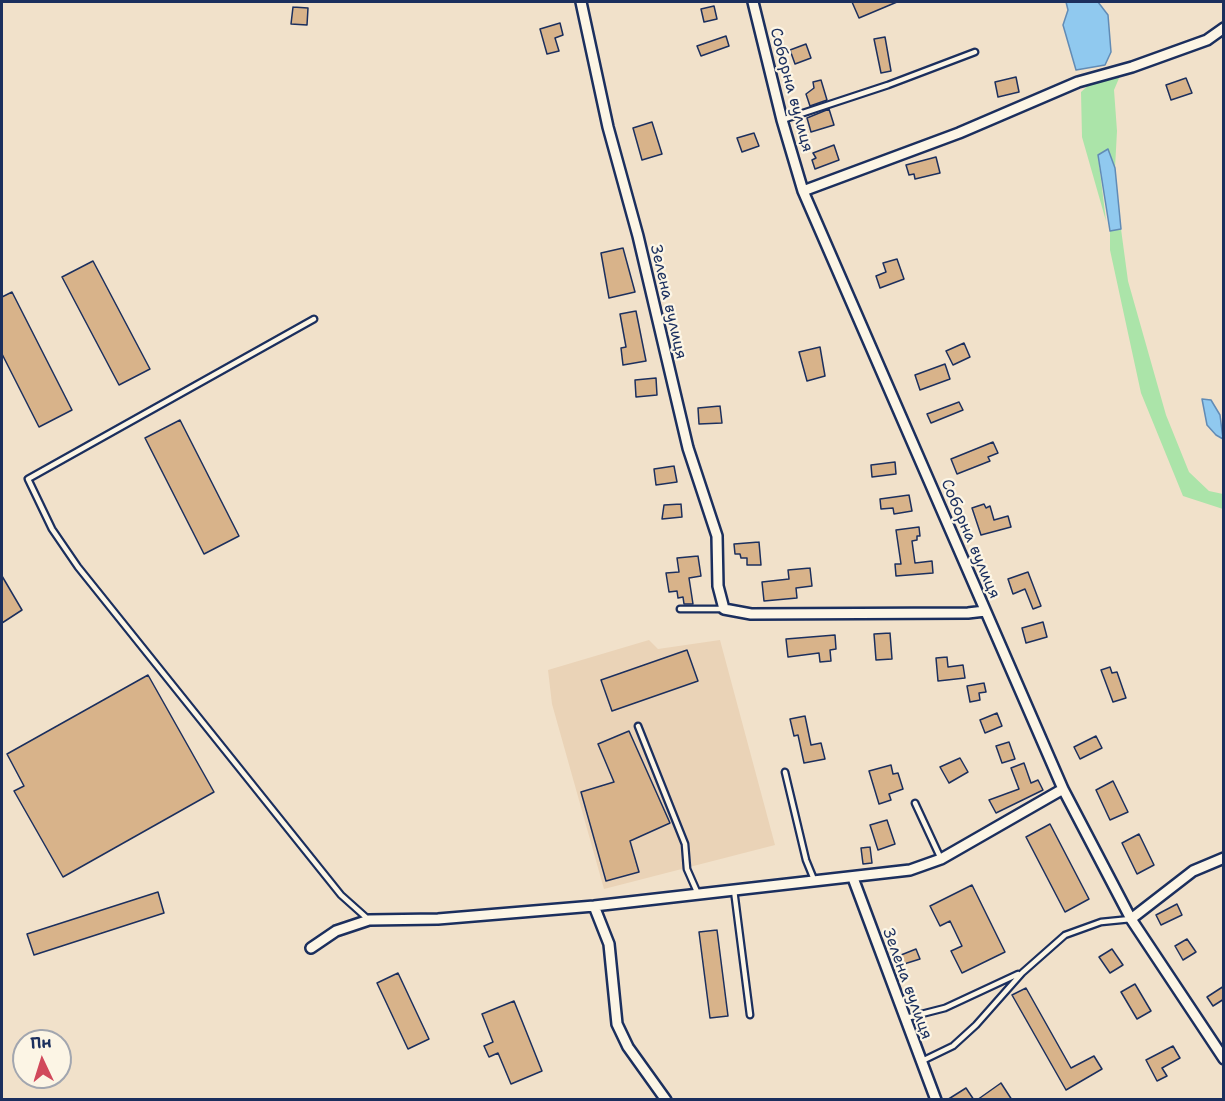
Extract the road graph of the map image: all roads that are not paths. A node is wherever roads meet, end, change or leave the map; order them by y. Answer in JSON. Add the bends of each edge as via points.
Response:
{"nodes":[{"id":1,"x":581,"y":2,"type":"edge"},
{"id":2,"x":753,"y":2,"type":"edge"},
{"id":3,"x":1224,"y":28,"type":"edge"},
{"id":4,"x":975,"y":52,"type":"dead end"},
{"id":5,"x":782,"y":120,"type":"junction"},
{"id":6,"x":803,"y":191,"type":"junction"},
{"id":7,"x":314,"y":319,"type":"dead end"},
{"id":8,"x":680,"y":609,"type":"dead end"},
{"id":9,"x":724,"y":609,"type":"junction"},
{"id":10,"x":985,"y":611,"type":"junction"},
{"id":11,"x":638,"y":726,"type":"dead end"},
{"id":12,"x":785,"y":772,"type":"dead end"},
{"id":13,"x":1063,"y":789,"type":"junction"},
{"id":14,"x":915,"y":803,"type":"dead end"},
{"id":15,"x":1224,"y":858,"type":"edge"},
{"id":16,"x":941,"y":859,"type":"junction"},
{"id":17,"x":853,"y":878,"type":"junction"},
{"id":18,"x":815,"y":882,"type":"junction"},
{"id":19,"x":734,"y":890,"type":"junction"},
{"id":20,"x":698,"y":894,"type":"junction"},
{"id":21,"x":594,"y":906,"type":"junction"},
{"id":22,"x":1131,"y":919,"type":"junction"},
{"id":23,"x":369,"y":920,"type":"junction"},
{"id":24,"x":311,"y":948,"type":"dead end"},
{"id":25,"x":1022,"y":973,"type":"junction"},
{"id":26,"x":750,"y":1015,"type":"dead end"},
{"id":27,"x":904,"y":1018,"type":"junction"},
{"id":28,"x":1224,"y":1059,"type":"edge"},
{"id":29,"x":920,"y":1062,"type":"junction"},
{"id":30,"x":666,"y":1100,"type":"edge"},
{"id":31,"x":936,"y":1100,"type":"edge"}],
"edges":[{"from":1,"to":9,"type":"street","name":"Зелена вулиця","via":[[688,448],[717,536],[718,586]]},
{"from":2,"to":5,"type":"street","name":"Соборна вулиця"},
{"from":3,"to":6,"type":"street","via":[[1207,40],[1078,82],[959,133]]},
{"from":4,"to":5,"type":"lane"},
{"from":5,"to":6,"type":"street","name":"Соборна вулиця"},
{"from":6,"to":10,"type":"street","name":"Соборна вулиця"},
{"from":7,"to":23,"type":"lane","via":[[28,480],[52,529],[78,567],[341,895]]},
{"from":8,"to":9,"type":"lane"},
{"from":9,"to":10,"type":"street","via":[[751,614]]},
{"from":10,"to":13,"type":"street","name":"Соборна вулиця"},
{"from":11,"to":20,"type":"lane","via":[[685,844],[687,869]]},
{"from":12,"to":18,"type":"lane"},
{"from":13,"to":16,"type":"street"},
{"from":13,"to":22,"type":"street","name":"Соборна вулиця"},
{"from":14,"to":16,"type":"lane"},
{"from":15,"to":22,"type":"street","via":[[1193,871]]},
{"from":16,"to":17,"type":"street","via":[[910,870]]},
{"from":17,"to":18,"type":"street"},
{"from":17,"to":27,"type":"street","name":"Зелена вулиця"},
{"from":18,"to":19,"type":"street"},
{"from":19,"to":20,"type":"street"},
{"from":19,"to":26,"type":"lane"},
{"from":20,"to":21,"type":"street"},
{"from":21,"to":23,"type":"street","via":[[438,919]]},
{"from":21,"to":30,"type":"street","via":[[609,944],[617,1024],[628,1047]]},
{"from":22,"to":25,"type":"lane","via":[[1101,922],[1065,935]]},
{"from":22,"to":28,"type":"street","name":"Соборна вулиця"},
{"from":23,"to":24,"type":"street","via":[[336,931]]},
{"from":25,"to":27,"type":"lane","via":[[945,1008]]},
{"from":25,"to":29,"type":"lane","via":[[953,1046]]},
{"from":27,"to":29,"type":"street","name":"Зелена вулиця"},
{"from":29,"to":31,"type":"street","name":"Зелена вулиця"}]}
